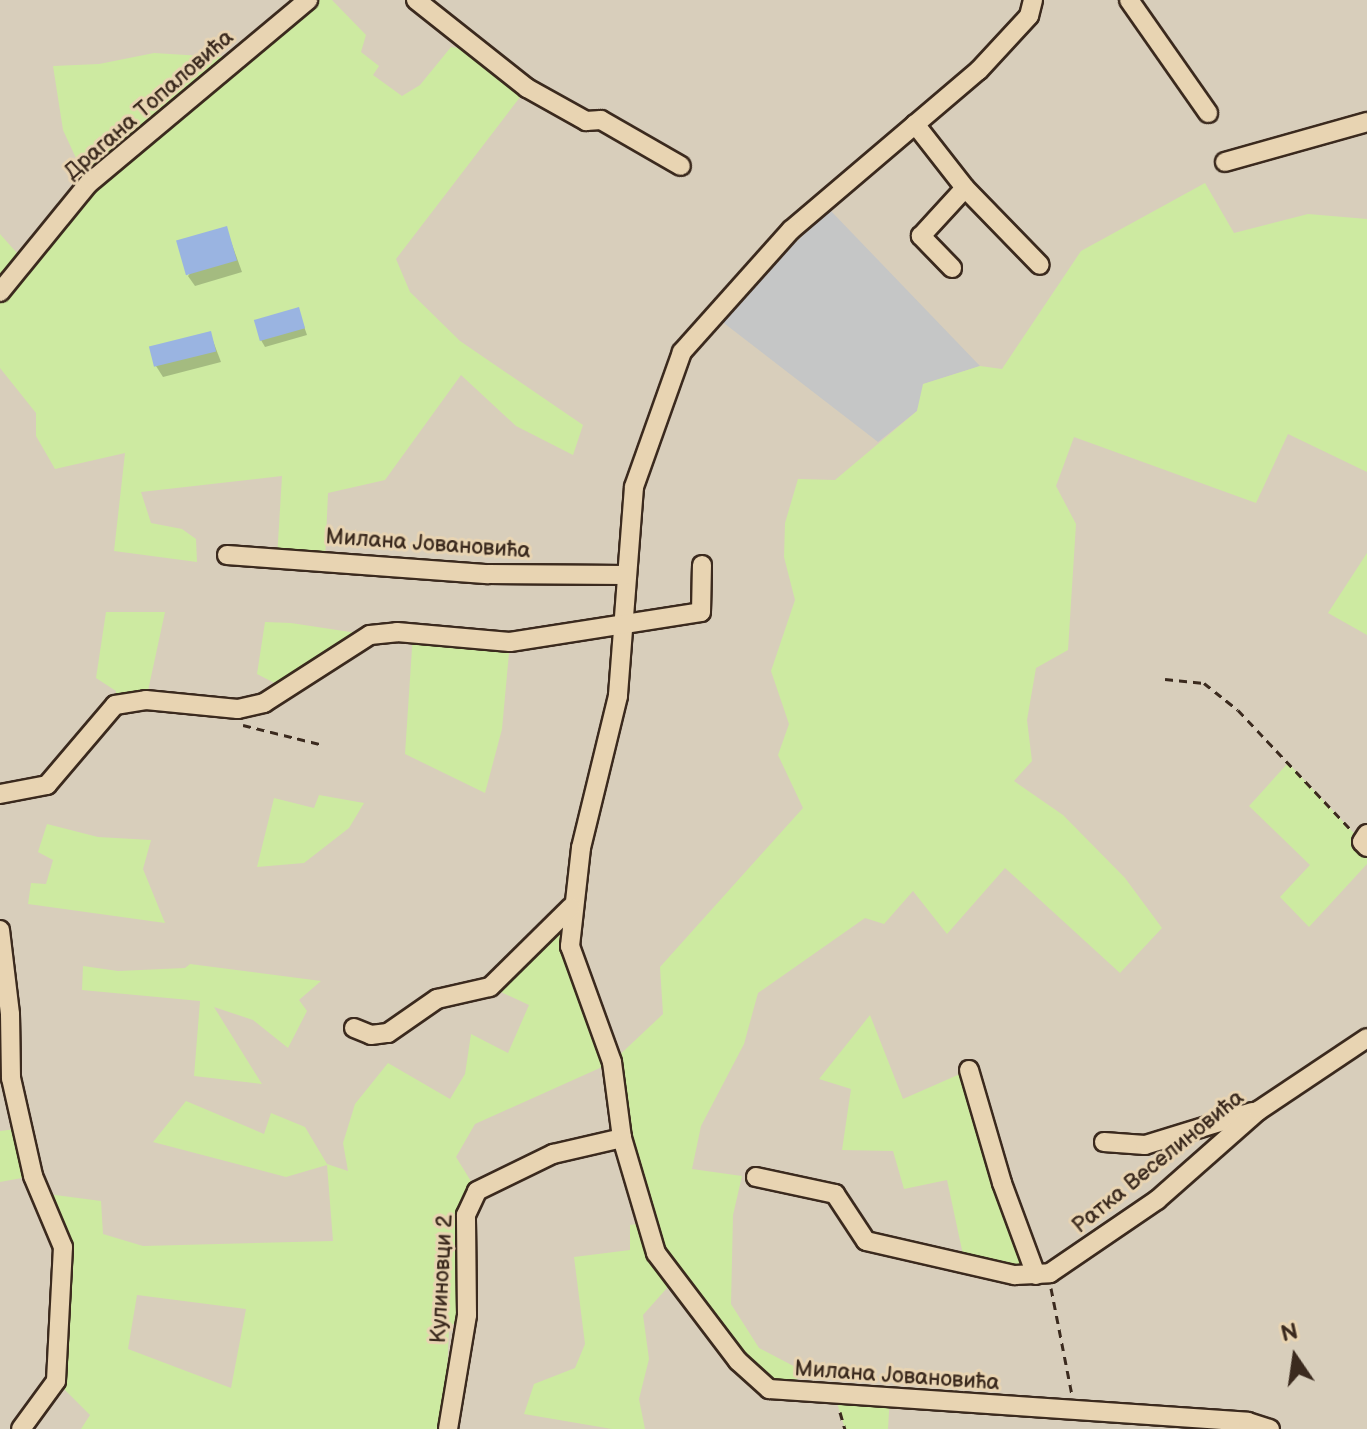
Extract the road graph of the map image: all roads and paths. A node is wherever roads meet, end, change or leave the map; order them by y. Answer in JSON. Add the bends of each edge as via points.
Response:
{"nodes":[{"id":1,"x":308,"y":0,"type":"edge"},
{"id":2,"x":416,"y":0,"type":"edge"},
{"id":3,"x":1033,"y":0,"type":"edge"},
{"id":4,"x":1129,"y":0,"type":"edge"},
{"id":5,"x":1208,"y":113,"type":"dead end"},
{"id":6,"x":1367,"y":122,"type":"edge"},
{"id":7,"x":915,"y":124,"type":"junction"},
{"id":8,"x":1225,"y":162,"type":"dead end"},
{"id":9,"x":681,"y":166,"type":"dead end"},
{"id":10,"x":965,"y":188,"type":"junction"},
{"id":11,"x":1040,"y":265,"type":"dead end"},
{"id":12,"x":952,"y":268,"type":"dead end"},
{"id":13,"x":0,"y":292,"type":"edge"},
{"id":14,"x":227,"y":555,"type":"dead end"},
{"id":15,"x":702,"y":565,"type":"dead end"},
{"id":16,"x":625,"y":575,"type":"junction"},
{"id":17,"x":626,"y":622,"type":"junction"},
{"id":18,"x":1165,"y":679,"type":"dead end"},
{"id":19,"x":234,"y":721,"type":"dead end"},
{"id":20,"x":324,"y":745,"type":"dead end"},
{"id":21,"x":0,"y":794,"type":"edge"},
{"id":22,"x":1365,"y":841,"type":"edge"},
{"id":23,"x":571,"y":907,"type":"junction"},
{"id":24,"x":0,"y":930,"type":"edge"},
{"id":25,"x":354,"y":1028,"type":"dead end"},
{"id":26,"x":1367,"y":1038,"type":"edge"},
{"id":27,"x":969,"y":1070,"type":"dead end"},
{"id":28,"x":1258,"y":1111,"type":"junction"},
{"id":29,"x":622,"y":1138,"type":"junction"},
{"id":30,"x":1104,"y":1142,"type":"dead end"},
{"id":31,"x":756,"y":1177,"type":"dead end"},
{"id":32,"x":1043,"y":1274,"type":"junction"},
{"id":33,"x":1076,"y":1413,"type":"junction"},
{"id":34,"x":21,"y":1429,"type":"edge"},
{"id":35,"x":448,"y":1429,"type":"edge"},
{"id":36,"x":1270,"y":1429,"type":"edge"}],
"edges":[{"from":1,"to":13,"type":"street","name":"Драгана Топаловића","via":[[88,184]]},
{"from":2,"to":9,"type":"street","via":[[527,88],[586,121],[601,120]]},
{"from":3,"to":7,"type":"street","name":"Милана Јовановића","via":[[1029,16],[979,70]]},
{"from":4,"to":5,"type":"street"},
{"from":6,"to":8,"type":"street"},
{"from":7,"to":10,"type":"street"},
{"from":7,"to":16,"type":"street","name":"Милана Јовановића","via":[[791,230],[682,352],[634,487]]},
{"from":10,"to":11,"type":"street"},
{"from":10,"to":12,"type":"street","via":[[921,236]]},
{"from":14,"to":16,"type":"street","name":"Милана Јовановића","via":[[488,574]]},
{"from":15,"to":17,"type":"street","via":[[701,612]]},
{"from":16,"to":17,"type":"street","name":"Милана Јовановића"},
{"from":17,"to":21,"type":"street","via":[[510,642],[397,632],[370,635],[264,703],[238,709],[146,700],[115,705],[47,785]]},
{"from":17,"to":23,"type":"street","name":"Милана Јовановића","via":[[618,696]]},
{"from":18,"to":22,"type":"path","via":[[1204,683],[1238,710]]},
{"from":19,"to":20,"type":"path"},
{"from":23,"to":25,"type":"street","via":[[490,987],[437,999],[388,1033],[371,1035]]},
{"from":23,"to":29,"type":"street","name":"Милана Јовановића","via":[[570,946],[612,1062]]},
{"from":24,"to":34,"type":"street","via":[[11,1078],[33,1176],[63,1247],[56,1381]]},
{"from":26,"to":28,"type":"street","name":"Ратка Веселиновића"},
{"from":27,"to":32,"type":"street","via":[[1002,1183]]},
{"from":28,"to":30,"type":"street","via":[[1145,1145]]},
{"from":28,"to":32,"type":"street","name":"Ратка Веселиновића","via":[[1157,1200]]},
{"from":29,"to":33,"type":"street","name":"Милана Јовановића","via":[[656,1253],[738,1361],[769,1389]]},
{"from":29,"to":35,"type":"street","name":"Кулиновци 2","via":[[553,1154],[477,1191],[466,1215],[467,1315]]},
{"from":31,"to":32,"type":"street","via":[[835,1194],[866,1241],[1015,1275]]},
{"from":32,"to":33,"type":"path"},
{"from":33,"to":36,"type":"street","name":"Милана Јовановића","via":[[1248,1422]]}]}
